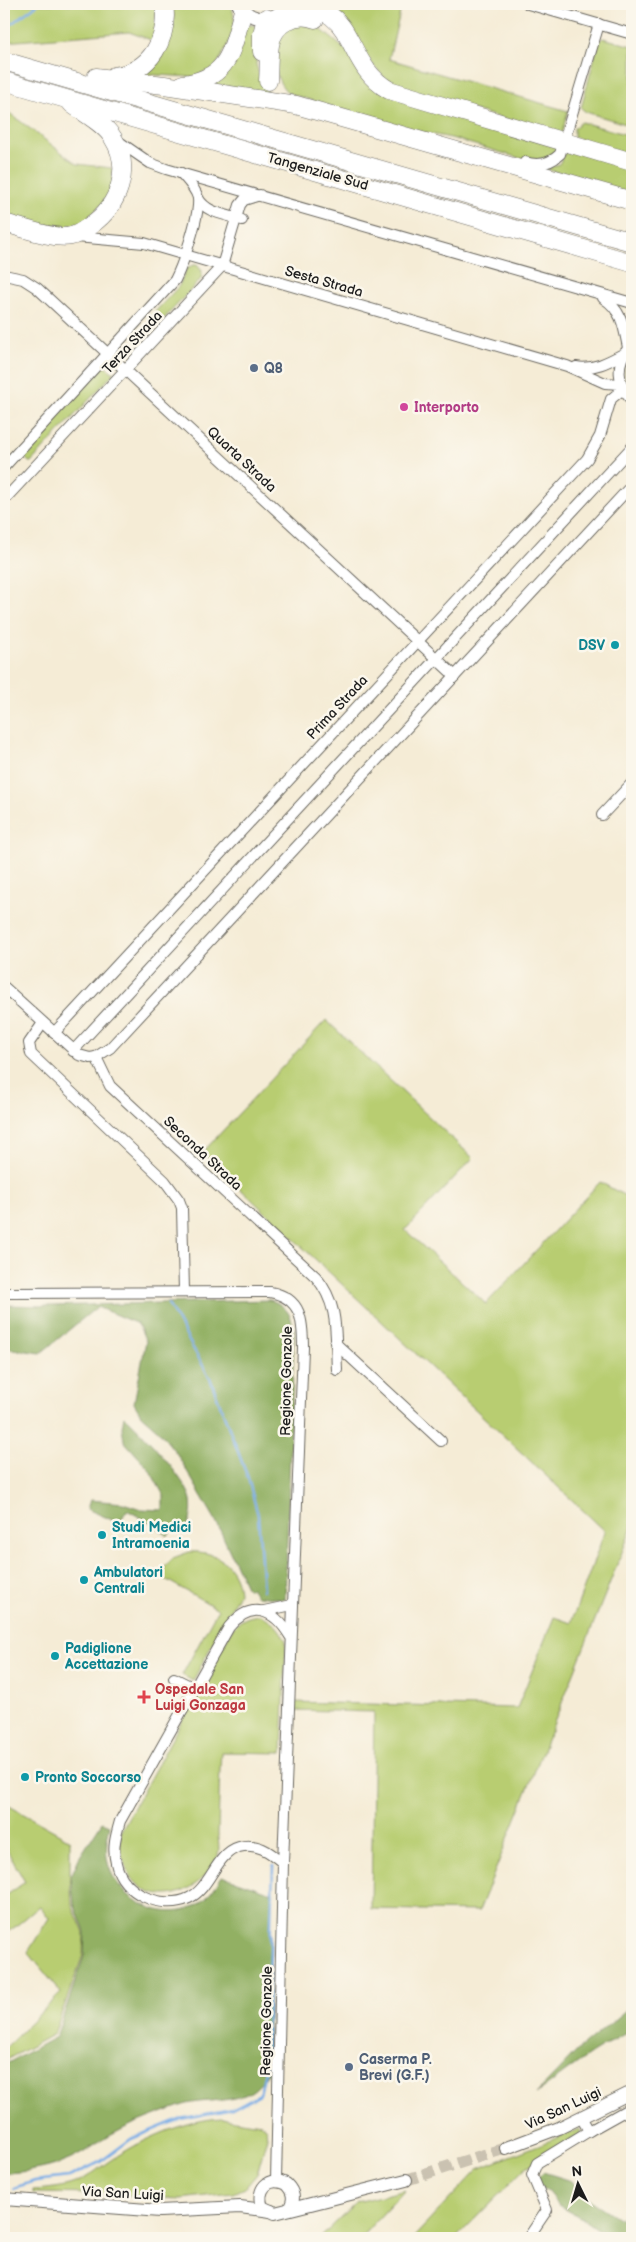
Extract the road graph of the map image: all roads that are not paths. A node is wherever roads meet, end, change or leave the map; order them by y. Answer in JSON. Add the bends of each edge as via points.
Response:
{"nodes":[{"id":1,"x":164,"y":4,"type":"edge"},
{"id":2,"x":528,"y":4,"type":"edge"},
{"id":3,"x":285,"y":5,"type":"edge"},
{"id":4,"x":240,"y":7,"type":"edge"},
{"id":5,"x":266,"y":18,"type":"junction"},
{"id":6,"x":599,"y":24,"type":"junction"},
{"id":7,"x":632,"y":34,"type":"edge"},
{"id":8,"x":356,"y":52,"type":"junction"},
{"id":9,"x":4,"y":61,"type":"edge"},
{"id":10,"x":25,"y":67,"type":"junction"},
{"id":11,"x":93,"y":77,"type":"junction"},
{"id":12,"x":4,"y":81,"type":"edge"},
{"id":13,"x":268,"y":82,"type":"junction"},
{"id":14,"x":164,"y":85,"type":"junction"},
{"id":15,"x":62,"y":97,"type":"junction"},
{"id":16,"x":296,"y":105,"type":"junction"},
{"id":17,"x":114,"y":138,"type":"junction"},
{"id":18,"x":415,"y":138,"type":"junction"},
{"id":19,"x":564,"y":142,"type":"junction"},
{"id":20,"x":632,"y":162,"type":"edge"},
{"id":21,"x":180,"y":172,"type":"junction"},
{"id":22,"x":260,"y":195,"type":"junction"},
{"id":23,"x":198,"y":198,"type":"junction"},
{"id":24,"x":632,"y":201,"type":"edge"},
{"id":25,"x":239,"y":219,"type":"junction"},
{"id":26,"x":4,"y":222,"type":"edge"},
{"id":27,"x":70,"y":237,"type":"junction"},
{"id":28,"x":632,"y":242,"type":"edge"},
{"id":29,"x":185,"y":256,"type":"junction"},
{"id":30,"x":632,"y":263,"type":"edge"},
{"id":31,"x":222,"y":266,"type":"junction"},
{"id":32,"x":4,"y":274,"type":"edge"},
{"id":33,"x":594,"y":292,"type":"junction"},
{"id":34,"x":632,"y":304,"type":"edge"},
{"id":35,"x":628,"y":349,"type":"edge"},
{"id":36,"x":109,"y":354,"type":"junction"},
{"id":37,"x":567,"y":366,"type":"junction"},
{"id":38,"x":126,"y":369,"type":"junction"},
{"id":39,"x":622,"y":387,"type":"junction"},
{"id":40,"x":632,"y":401,"type":"edge"},
{"id":41,"x":632,"y":447,"type":"edge"},
{"id":42,"x":4,"y":467,"type":"edge"},
{"id":43,"x":632,"y":485,"type":"edge"},
{"id":44,"x":4,"y":500,"type":"edge"},
{"id":45,"x":418,"y":640,"type":"junction"},
{"id":46,"x":437,"y":658,"type":"junction"},
{"id":47,"x":455,"y":676,"type":"junction"},
{"id":48,"x":632,"y":783,"type":"edge"},
{"id":49,"x":602,"y":815,"type":"dead end"},
{"id":50,"x":4,"y":987,"type":"edge"},
{"id":51,"x":43,"y":1023,"type":"junction"},
{"id":52,"x":54,"y":1033,"type":"junction"},
{"id":53,"x":73,"y":1051,"type":"junction"},
{"id":54,"x":96,"y":1057,"type":"junction"},
{"id":55,"x":184,"y":1291,"type":"junction"},
{"id":56,"x":4,"y":1293,"type":"edge"},
{"id":57,"x":335,"y":1343,"type":"junction"},
{"id":58,"x":337,"y":1370,"type":"dead end"},
{"id":59,"x":441,"y":1441,"type":"dead end"},
{"id":60,"x":292,"y":1604,"type":"junction"},
{"id":61,"x":262,"y":1611,"type":"junction"},
{"id":62,"x":291,"y":1636,"type":"junction"},
{"id":63,"x":174,"y":1678,"type":"dead end"},
{"id":64,"x":196,"y":1689,"type":"junction"},
{"id":65,"x":283,"y":1862,"type":"junction"},
{"id":66,"x":632,"y":2092,"type":"edge"},
{"id":67,"x":632,"y":2107,"type":"edge"},
{"id":68,"x":581,"y":2117,"type":"junction"},
{"id":69,"x":589,"y":2131,"type":"junction"},
{"id":70,"x":506,"y":2148,"type":"tunnel mouth"},
{"id":71,"x":406,"y":2180,"type":"tunnel mouth"},
{"id":72,"x":276,"y":2181,"type":"junction"},
{"id":73,"x":293,"y":2196,"type":"junction"},
{"id":74,"x":259,"y":2198,"type":"junction"},
{"id":75,"x":4,"y":2199,"type":"edge"},
{"id":76,"x":320,"y":2202,"type":"junction"},
{"id":77,"x":240,"y":2207,"type":"junction"},
{"id":78,"x":289,"y":2209,"type":"junction"},
{"id":79,"x":271,"y":2212,"type":"junction"},
{"id":80,"x":528,"y":2238,"type":"edge"}],
"edges":[{"from":1,"to":11,"type":"highway","via":[[164,30],[151,58],[124,75]]},
{"from":2,"to":6,"type":"street"},
{"from":3,"to":5,"type":"street"},
{"from":3,"to":8,"type":"highway","via":[[311,6],[331,14],[344,27]]},
{"from":4,"to":5,"type":"street","via":[[250,16]]},
{"from":4,"to":14,"type":"highway","via":[[232,47],[220,70],[204,81]]},
{"from":5,"to":13,"type":"highway","via":[[261,59]]},
{"from":6,"to":7,"type":"street"},
{"from":6,"to":19,"type":"street"},
{"from":8,"to":13,"type":"highway","via":[[324,22],[308,16],[287,20],[277,29],[270,43]]},
{"from":8,"to":19,"type":"highway","via":[[368,74],[389,90]]},
{"from":9,"to":10,"type":"highway","name":"Tangenziale Sud"},
{"from":10,"to":11,"type":"highway"},
{"from":10,"to":28,"type":"highway","name":"Tangenziale Sud"},
{"from":11,"to":14,"type":"highway"},
{"from":12,"to":15,"type":"highway","name":"Tangenziale Sud"},
{"from":13,"to":16,"type":"highway","via":[[279,96]]},
{"from":14,"to":16,"type":"highway"},
{"from":15,"to":17,"type":"highway"},
{"from":15,"to":30,"type":"highway","name":"Tangenziale Sud"},
{"from":16,"to":18,"type":"highway"},
{"from":17,"to":21,"type":"street","via":[[150,163]]},
{"from":17,"to":27,"type":"highway","via":[[122,168],[120,190],[104,214],[82,232]]},
{"from":18,"to":19,"type":"street","via":[[484,151],[533,165],[556,158]]},
{"from":18,"to":24,"type":"highway"},
{"from":19,"to":20,"type":"highway"},
{"from":21,"to":22,"type":"street"},
{"from":21,"to":23,"type":"street","via":[[190,182]]},
{"from":22,"to":25,"type":"street","name":"Terza Strada","via":[[244,200]]},
{"from":22,"to":33,"type":"street"},
{"from":23,"to":25,"type":"street","via":[[210,210]]},
{"from":23,"to":29,"type":"street","name":"Terza Strada"},
{"from":25,"to":31,"type":"street","name":"Terza Strada"},
{"from":26,"to":27,"type":"highway"},
{"from":27,"to":29,"type":"street","name":"Sesta Strada","via":[[129,240]]},
{"from":29,"to":31,"type":"street","name":"Sesta Strada"},
{"from":29,"to":36,"type":"street","name":"Terza Strada","via":[[170,289]]},
{"from":31,"to":37,"type":"street","name":"Sesta Strada"},
{"from":31,"to":38,"type":"street","name":"Terza Strada"},
{"from":32,"to":36,"type":"street","name":"Quarta Strada","via":[[31,282]]},
{"from":33,"to":34,"type":"street"},
{"from":33,"to":35,"type":"street","via":[[622,317]]},
{"from":35,"to":37,"type":"street","name":"Sesta Strada","via":[[604,364],[586,369]]},
{"from":35,"to":39,"type":"street","via":[[619,369]]},
{"from":36,"to":38,"type":"street","name":"Quarta Strada"},
{"from":36,"to":42,"type":"street","name":"Terza Strada"},
{"from":37,"to":39,"type":"street","name":"Sesta Strada"},
{"from":38,"to":44,"type":"street","name":"Terza Strada"},
{"from":38,"to":45,"type":"street","name":"Quarta Strada"},
{"from":39,"to":40,"type":"street"},
{"from":39,"to":45,"type":"street","name":"Prima Strada","via":[[611,399],[600,436],[587,459]]},
{"from":41,"to":46,"type":"street"},
{"from":43,"to":47,"type":"street"},
{"from":45,"to":46,"type":"street","name":"Quarta Strada"},
{"from":45,"to":52,"type":"street","name":"Prima Strada"},
{"from":46,"to":47,"type":"street","name":"Quarta Strada"},
{"from":46,"to":53,"type":"street"},
{"from":47,"to":54,"type":"street","via":[[110,1048]]},
{"from":48,"to":49,"type":"street"},
{"from":50,"to":51,"type":"street"},
{"from":51,"to":52,"type":"street"},
{"from":51,"to":55,"type":"street","via":[[29,1043],[31,1054],[165,1181],[179,1200],[184,1216]]},
{"from":52,"to":53,"type":"street"},
{"from":53,"to":54,"type":"street","via":[[84,1057]]},
{"from":54,"to":57,"type":"street","name":"Seconda Strada","via":[[110,1086],[316,1277],[332,1301]]},
{"from":55,"to":56,"type":"street","name":"Regione Gonzole"},
{"from":55,"to":60,"type":"street","name":"Regione Gonzole","via":[[281,1294],[300,1314],[303,1348]]},
{"from":57,"to":58,"type":"street","name":"Seconda Strada"},
{"from":57,"to":59,"type":"street"},
{"from":60,"to":61,"type":"street"},
{"from":60,"to":62,"type":"street","name":"Regione Gonzole"},
{"from":61,"to":62,"type":"street","via":[[275,1616]]},
{"from":61,"to":64,"type":"street","via":[[249,1611],[238,1616]]},
{"from":62,"to":65,"type":"street","name":"Regione Gonzole"},
{"from":63,"to":64,"type":"street"},
{"from":64,"to":65,"type":"street","via":[[120,1822],[114,1850],[121,1876],[135,1892],[172,1903],[200,1892],[227,1854],[238,1847],[262,1848]]},
{"from":65,"to":72,"type":"street","name":"Regione Gonzole"},
{"from":66,"to":68,"type":"street","name":"Via San Luigi"},
{"from":67,"to":69,"type":"street"},
{"from":68,"to":69,"type":"street"},
{"from":68,"to":70,"type":"street","name":"Via San Luigi"},
{"from":69,"to":80,"type":"street","via":[[537,2163],[532,2175],[547,2210]]},
{"from":71,"to":76,"type":"street","name":"Via San Luigi"},
{"from":72,"to":73,"type":"street","name":"Via San Luigi","via":[[286,2184]]},
{"from":72,"to":74,"type":"street","name":"Via San Luigi","via":[[266,2184]]},
{"from":73,"to":76,"type":"street","name":"Via San Luigi","via":[[308,2202]]},
{"from":73,"to":78,"type":"street"},
{"from":74,"to":77,"type":"street","name":"Via San Luigi"},
{"from":74,"to":79,"type":"street","via":[[262,2207]]},
{"from":75,"to":77,"type":"street","name":"Via San Luigi","via":[[160,2211]]},
{"from":76,"to":78,"type":"street","name":"Via San Luigi"},
{"from":77,"to":79,"type":"street","name":"Via San Luigi"},
{"from":78,"to":79,"type":"street","name":"Via San Luigi"}]}
